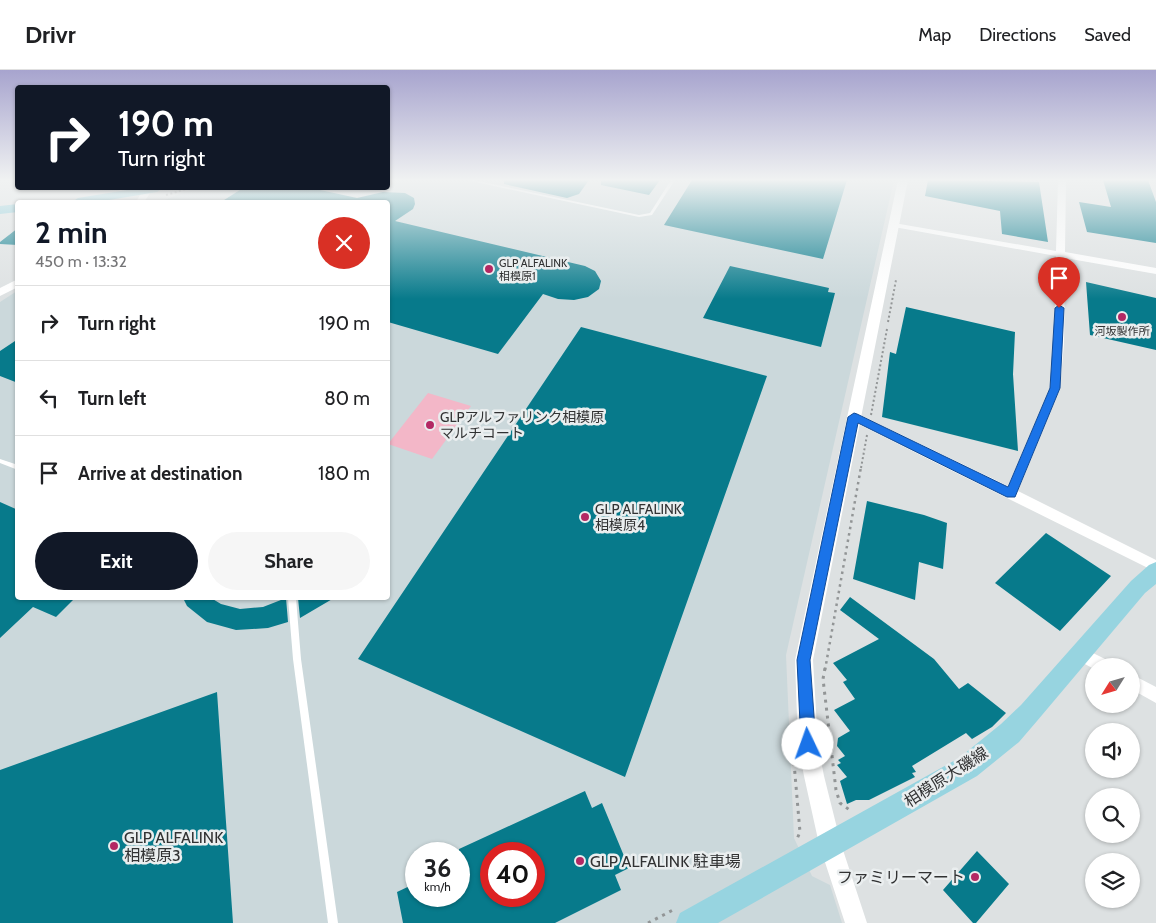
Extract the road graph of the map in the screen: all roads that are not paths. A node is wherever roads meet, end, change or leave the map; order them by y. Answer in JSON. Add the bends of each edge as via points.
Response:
{"nodes":[{"id":1,"x":895,"y":220,"type":"edge"},
{"id":2,"x":1061,"y":220,"type":"edge"},
{"id":3,"x":894,"y":225,"type":"junction"},
{"id":4,"x":1060,"y":254,"type":"junction"},
{"id":5,"x":1156,"y":271,"type":"edge"},
{"id":6,"x":15,"y":284,"type":"edge"},
{"id":7,"x":0,"y":293,"type":"edge"},
{"id":8,"x":854,"y":417,"type":"junction"},
{"id":9,"x":0,"y":460,"type":"edge"},
{"id":10,"x":15,"y":467,"type":"edge"},
{"id":11,"x":1011,"y":493,"type":"junction"},
{"id":12,"x":1156,"y":566,"type":"edge"},
{"id":13,"x":1156,"y":571,"type":"edge"},
{"id":14,"x":292,"y":600,"type":"edge"},
{"id":15,"x":1080,"y":653,"type":"junction"},
{"id":16,"x":1089,"y":658,"type":"edge"},
{"id":17,"x":1140,"y":686,"type":"edge"},
{"id":18,"x":1156,"y":695,"type":"edge"},
{"id":19,"x":830,"y":844,"type":"junction"},
{"id":20,"x":333,"y":923,"type":"edge"},
{"id":21,"x":690,"y":923,"type":"edge"},
{"id":22,"x":856,"y":923,"type":"edge"}],
"edges":[{"from":1,"to":3,"type":"street"},
{"from":2,"to":4,"type":"street"},
{"from":3,"to":4,"type":"street"},
{"from":3,"to":8,"type":"street"},
{"from":4,"to":5,"type":"street"},
{"from":4,"to":11,"type":"street","via":[[1055,388]]},
{"from":6,"to":7,"type":"street"},
{"from":8,"to":11,"type":"street"},
{"from":8,"to":19,"type":"street","via":[[804,660],[808,744]]},
{"from":9,"to":10,"type":"lane"},
{"from":11,"to":12,"type":"street"},
{"from":13,"to":15,"type":"main road","name":"相模原大磯線"},
{"from":14,"to":20,"type":"lane","via":[[297,659]]},
{"from":15,"to":16,"type":"street"},
{"from":15,"to":19,"type":"main road","name":"相模原大磯線","via":[[1010,733],[968,767]]},
{"from":17,"to":18,"type":"street"},
{"from":19,"to":21,"type":"main road","name":"相模原大磯線"},
{"from":19,"to":22,"type":"street"}]}
